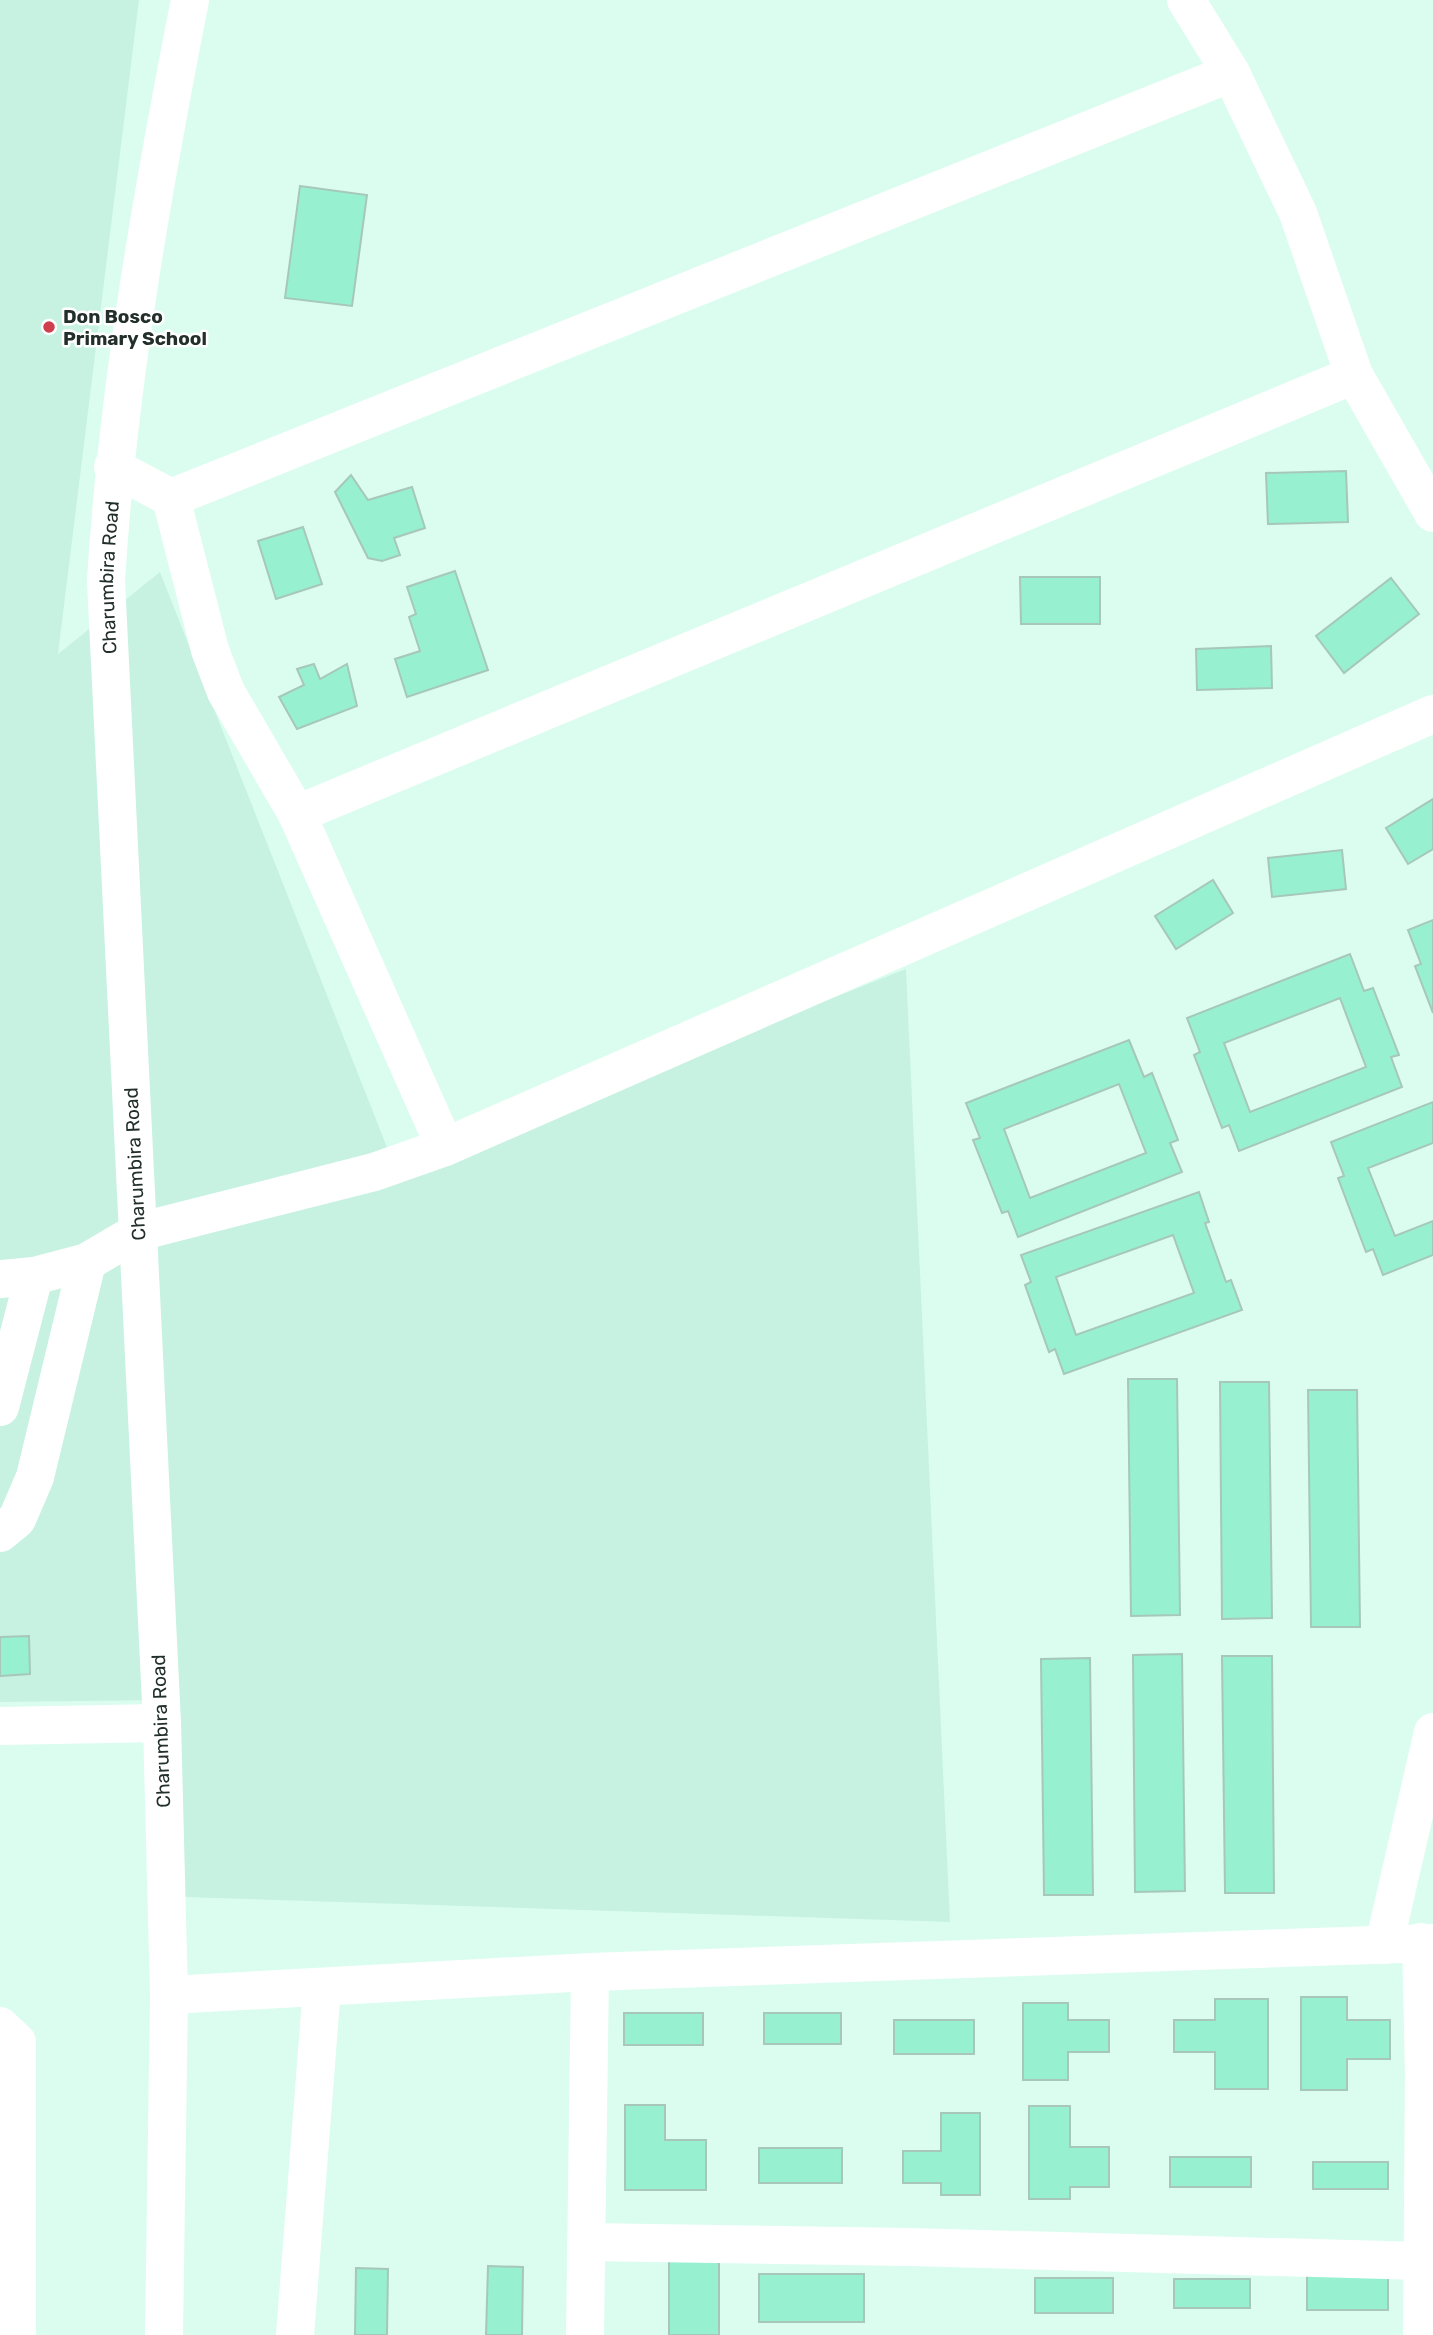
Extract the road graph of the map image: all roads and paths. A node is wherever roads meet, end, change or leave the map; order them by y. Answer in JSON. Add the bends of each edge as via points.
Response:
{"nodes":[{"id":1,"x":190,"y":0,"type":"edge"},
{"id":2,"x":1186,"y":0,"type":"edge"},
{"id":3,"x":1231,"y":73,"type":"junction"},
{"id":4,"x":1354,"y":375,"type":"junction"},
{"id":5,"x":113,"y":467,"type":"junction"},
{"id":6,"x":171,"y":498,"type":"junction"},
{"id":7,"x":1433,"y":513,"type":"edge"},
{"id":8,"x":1433,"y":714,"type":"edge"},
{"id":9,"x":297,"y":814,"type":"junction"},
{"id":10,"x":445,"y":1147,"type":"junction"},
{"id":11,"x":138,"y":1231,"type":"junction"},
{"id":12,"x":86,"y":1262,"type":"junction"},
{"id":13,"x":17,"y":1278,"type":"edge"},
{"id":14,"x":0,"y":1407,"type":"edge"},
{"id":15,"x":0,"y":1533,"type":"edge"},
{"id":16,"x":162,"y":1723,"type":"junction"},
{"id":17,"x":0,"y":1726,"type":"edge"},
{"id":18,"x":1433,"y":1732,"type":"edge"},
{"id":19,"x":1412,"y":1943,"type":"edge"},
{"id":20,"x":590,"y":1972,"type":"junction"},
{"id":21,"x":322,"y":1987,"type":"junction"},
{"id":22,"x":169,"y":1995,"type":"junction"},
{"id":23,"x":0,"y":2026,"type":"edge"},
{"id":24,"x":588,"y":2242,"type":"junction"},
{"id":25,"x":1422,"y":2261,"type":"junction"},
{"id":26,"x":17,"y":2335,"type":"edge"},
{"id":27,"x":164,"y":2335,"type":"edge"},
{"id":28,"x":295,"y":2335,"type":"edge"},
{"id":29,"x":586,"y":2335,"type":"edge"},
{"id":30,"x":1422,"y":2335,"type":"edge"}],
"edges":[{"from":1,"to":5,"type":"street","name":"Charumbira Road","via":[[149,206]]},
{"from":2,"to":3,"type":"street"},
{"from":3,"to":4,"type":"street","via":[[1298,213]]},
{"from":3,"to":6,"type":"street"},
{"from":4,"to":7,"type":"street"},
{"from":4,"to":9,"type":"street"},
{"from":5,"to":6,"type":"street"},
{"from":5,"to":11,"type":"street","name":"Charumbira Road","via":[[106,581]]},
{"from":6,"to":9,"type":"street","via":[[210,650],[226,692]]},
{"from":8,"to":10,"type":"street"},
{"from":9,"to":10,"type":"street"},
{"from":10,"to":11,"type":"street","via":[[374,1172]]},
{"from":11,"to":12,"type":"street"},
{"from":11,"to":16,"type":"street","name":"Charumbira Road"},
{"from":12,"to":13,"type":"street"},
{"from":12,"to":15,"type":"street","via":[[35,1477],[17,1519]]},
{"from":13,"to":14,"type":"street"},
{"from":16,"to":17,"type":"street"},
{"from":16,"to":22,"type":"street","name":"Charumbira Road"},
{"from":18,"to":19,"type":"street"},
{"from":19,"to":20,"type":"street"},
{"from":19,"to":25,"type":"street","via":[[1424,2072]]},
{"from":20,"to":21,"type":"street"},
{"from":20,"to":24,"type":"street"},
{"from":21,"to":22,"type":"street"},
{"from":21,"to":28,"type":"street"},
{"from":22,"to":27,"type":"street","name":"Charumbira Road"},
{"from":23,"to":26,"type":"street","via":[[17,2042]]},
{"from":24,"to":25,"type":"street"},
{"from":24,"to":29,"type":"street"},
{"from":25,"to":30,"type":"street"}]}
